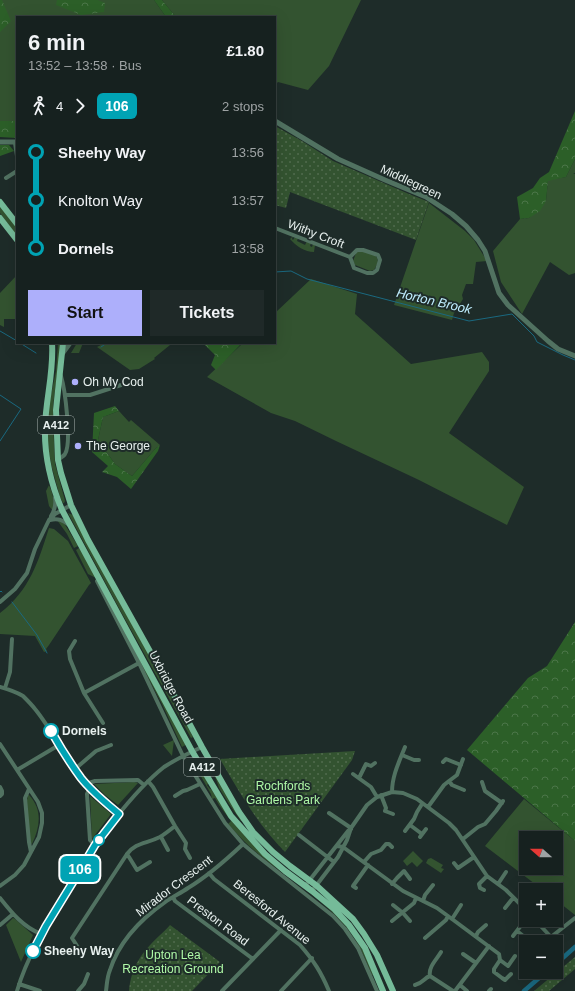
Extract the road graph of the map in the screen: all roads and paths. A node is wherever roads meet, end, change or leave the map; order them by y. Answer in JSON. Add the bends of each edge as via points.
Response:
{"nodes":[{"id":1,"x":276,"y":122,"type":"edge"},
{"id":2,"x":0,"y":142,"type":"edge"},
{"id":3,"x":16,"y":143,"type":"edge"},
{"id":4,"x":16,"y":172,"type":"edge"},
{"id":5,"x":6,"y":178,"type":"dead end"},
{"id":6,"x":0,"y":202,"type":"edge"},
{"id":7,"x":0,"y":218,"type":"edge"},
{"id":8,"x":16,"y":223,"type":"edge"},
{"id":9,"x":276,"y":228,"type":"edge"},
{"id":10,"x":16,"y":239,"type":"edge"},
{"id":11,"x":350,"y":257,"type":"junction"},
{"id":12,"x":52,"y":344,"type":"edge"},
{"id":13,"x":63,"y":344,"type":"edge"},
{"id":14,"x":69,"y":344,"type":"edge"},
{"id":15,"x":62,"y":354,"type":"junction"},
{"id":16,"x":575,"y":356,"type":"edge"},
{"id":17,"x":60,"y":373,"type":"junction"},
{"id":18,"x":121,"y":385,"type":"dead end"},
{"id":19,"x":66,"y":395,"type":"junction"},
{"id":20,"x":58,"y":460,"type":"junction"},
{"id":21,"x":55,"y":492,"type":"junction"},
{"id":22,"x":71,"y":505,"type":"junction"},
{"id":23,"x":62,"y":510,"type":"junction"},
{"id":24,"x":49,"y":520,"type":"junction"},
{"id":25,"x":70,"y":526,"type":"junction"},
{"id":26,"x":97,"y":581,"type":"dead end"},
{"id":27,"x":0,"y":602,"type":"edge"},
{"id":28,"x":12,"y":640,"type":"dead end"},
{"id":29,"x":75,"y":641,"type":"dead end"},
{"id":30,"x":139,"y":663,"type":"junction"},
{"id":31,"x":2,"y":687,"type":"edge"},
{"id":32,"x":84,"y":693,"type":"junction"},
{"id":33,"x":103,"y":723,"type":"dead end"},
{"id":34,"x":0,"y":744,"type":"edge"},
{"id":35,"x":59,"y":745,"type":"junction"},
{"id":36,"x":111,"y":745,"type":"dead end"},
{"id":37,"x":202,"y":747,"type":"junction"},
{"id":38,"x":405,"y":747,"type":"dead end"},
{"id":39,"x":192,"y":751,"type":"junction"},
{"id":40,"x":402,"y":755,"type":"junction"},
{"id":41,"x":183,"y":756,"type":"junction"},
{"id":42,"x":464,"y":759,"type":"dead end"},
{"id":43,"x":419,"y":760,"type":"dead end"},
{"id":44,"x":443,"y":762,"type":"dead end"},
{"id":45,"x":375,"y":763,"type":"dead end"},
{"id":46,"x":461,"y":765,"type":"junction"},
{"id":47,"x":75,"y":769,"type":"junction"},
{"id":48,"x":17,"y":770,"type":"junction"},
{"id":49,"x":354,"y":774,"type":"dead end"},
{"id":50,"x":359,"y":778,"type":"junction"},
{"id":51,"x":148,"y":781,"type":"junction"},
{"id":52,"x":449,"y":781,"type":"junction"},
{"id":53,"x":482,"y":782,"type":"dead end"},
{"id":54,"x":86,"y":784,"type":"junction"},
{"id":55,"x":200,"y":784,"type":"junction"},
{"id":56,"x":144,"y":785,"type":"junction"},
{"id":57,"x":0,"y":787,"type":"edge"},
{"id":58,"x":29,"y":788,"type":"junction"},
{"id":59,"x":90,"y":788,"type":"junction"},
{"id":60,"x":464,"y":790,"type":"dead end"},
{"id":61,"x":392,"y":792,"type":"junction"},
{"id":62,"x":0,"y":796,"type":"edge"},
{"id":63,"x":175,"y":796,"type":"dead end"},
{"id":64,"x":379,"y":796,"type":"junction"},
{"id":65,"x":422,"y":804,"type":"junction"},
{"id":66,"x":428,"y":807,"type":"junction"},
{"id":67,"x":329,"y":813,"type":"dead end"},
{"id":68,"x":119,"y":814,"type":"junction"},
{"id":69,"x":393,"y":814,"type":"dead end"},
{"id":70,"x":410,"y":825,"type":"junction"},
{"id":71,"x":175,"y":826,"type":"junction"},
{"id":72,"x":351,"y":828,"type":"junction"},
{"id":73,"x":426,"y":829,"type":"dead end"},
{"id":74,"x":405,"y":831,"type":"dead end"},
{"id":75,"x":299,"y":835,"type":"dead end"},
{"id":76,"x":161,"y":837,"type":"junction"},
{"id":77,"x":463,"y":839,"type":"junction"},
{"id":78,"x":243,"y":844,"type":"junction"},
{"id":79,"x":95,"y":845,"type":"junction"},
{"id":80,"x":337,"y":846,"type":"junction"},
{"id":81,"x":343,"y":847,"type":"junction"},
{"id":82,"x":392,"y":847,"type":"dead end"},
{"id":83,"x":168,"y":850,"type":"dead end"},
{"id":84,"x":31,"y":852,"type":"junction"},
{"id":85,"x":127,"y":854,"type":"junction"},
{"id":86,"x":328,"y":857,"type":"junction"},
{"id":87,"x":474,"y":857,"type":"junction"},
{"id":88,"x":190,"y":858,"type":"dead end"},
{"id":89,"x":150,"y":862,"type":"dead end"},
{"id":90,"x":334,"y":862,"type":"junction"},
{"id":91,"x":366,"y":864,"type":"junction"},
{"id":92,"x":454,"y":864,"type":"dead end"},
{"id":93,"x":506,"y":872,"type":"dead end"},
{"id":94,"x":209,"y":873,"type":"junction"},
{"id":95,"x":487,"y":876,"type":"junction"},
{"id":96,"x":410,"y":879,"type":"dead end"},
{"id":97,"x":310,"y":880,"type":"junction"},
{"id":98,"x":392,"y":884,"type":"junction"},
{"id":99,"x":498,"y":884,"type":"junction"},
{"id":100,"x":0,"y":886,"type":"edge"},
{"id":101,"x":305,"y":886,"type":"junction"},
{"id":102,"x":317,"y":886,"type":"junction"},
{"id":103,"x":433,"y":886,"type":"dead end"},
{"id":104,"x":356,"y":888,"type":"dead end"},
{"id":105,"x":484,"y":890,"type":"dead end"},
{"id":106,"x":312,"y":891,"type":"junction"},
{"id":107,"x":173,"y":897,"type":"junction"},
{"id":108,"x":0,"y":898,"type":"edge"},
{"id":109,"x":416,"y":898,"type":"junction"},
{"id":110,"x":514,"y":898,"type":"junction"},
{"id":111,"x":423,"y":901,"type":"junction"},
{"id":112,"x":519,"y":903,"type":"edge"},
{"id":113,"x":393,"y":905,"type":"dead end"},
{"id":114,"x":461,"y":905,"type":"dead end"},
{"id":115,"x":505,"y":908,"type":"dead end"},
{"id":116,"x":403,"y":913,"type":"junction"},
{"id":117,"x":13,"y":914,"type":"junction"},
{"id":118,"x":450,"y":917,"type":"junction"},
{"id":119,"x":392,"y":921,"type":"dead end"},
{"id":120,"x":410,"y":921,"type":"dead end"},
{"id":121,"x":574,"y":922,"type":"edge"},
{"id":122,"x":0,"y":925,"type":"edge"},
{"id":123,"x":486,"y":925,"type":"dead end"},
{"id":124,"x":520,"y":927,"type":"edge"},
{"id":125,"x":542,"y":927,"type":"edge"},
{"id":126,"x":281,"y":930,"type":"junction"},
{"id":127,"x":517,"y":931,"type":"junction"},
{"id":128,"x":41,"y":934,"type":"junction"},
{"id":129,"x":523,"y":935,"type":"edge"},
{"id":130,"x":549,"y":935,"type":"edge"},
{"id":131,"x":554,"y":935,"type":"edge"},
{"id":132,"x":476,"y":936,"type":"junction"},
{"id":133,"x":513,"y":936,"type":"dead end"},
{"id":134,"x":425,"y":938,"type":"dead end"},
{"id":135,"x":488,"y":946,"type":"junction"},
{"id":136,"x":79,"y":949,"type":"dead end"},
{"id":137,"x":442,"y":952,"type":"dead end"},
{"id":138,"x":463,"y":954,"type":"dead end"},
{"id":139,"x":515,"y":956,"type":"dead end"},
{"id":140,"x":312,"y":958,"type":"junction"},
{"id":141,"x":253,"y":959,"type":"junction"},
{"id":142,"x":500,"y":960,"type":"junction"},
{"id":143,"x":476,"y":963,"type":"junction"},
{"id":144,"x":88,"y":974,"type":"dead end"},
{"id":145,"x":511,"y":974,"type":"dead end"},
{"id":146,"x":430,"y":976,"type":"junction"},
{"id":147,"x":19,"y":984,"type":"junction"},
{"id":148,"x":415,"y":985,"type":"dead end"},
{"id":149,"x":460,"y":985,"type":"junction"},
{"id":150,"x":17,"y":991,"type":"edge"},
{"id":151,"x":40,"y":991,"type":"edge"},
{"id":152,"x":78,"y":991,"type":"edge"},
{"id":153,"x":106,"y":991,"type":"edge"},
{"id":154,"x":222,"y":991,"type":"edge"},
{"id":155,"x":281,"y":991,"type":"edge"},
{"id":156,"x":329,"y":991,"type":"edge"},
{"id":157,"x":376,"y":991,"type":"edge"},
{"id":158,"x":383,"y":991,"type":"edge"},
{"id":159,"x":393,"y":991,"type":"edge"},
{"id":160,"x":454,"y":991,"type":"edge"},
{"id":161,"x":468,"y":991,"type":"edge"}],
"edges":[{"from":1,"to":16,"type":"street","name":"Middlegreen","via":[[338,158],[426,197],[452,214],[466,226],[485,251],[500,294],[508,305],[558,349]]},
{"from":2,"to":3,"type":"street"},
{"from":4,"to":5,"type":"street"},
{"from":6,"to":8,"type":"main road"},
{"from":7,"to":10,"type":"main road"},
{"from":9,"to":11,"type":"street","name":"Withy Croft"},
{"from":11,"to":11,"type":"street","name":"Withy Croft","via":[[354,268],[367,273],[377,270],[380,260],[378,256],[363,250],[357,250]]},
{"from":12,"to":21,"type":"main road","name":"Uxbridge Road","number":"A412","via":[[45,444]]},
{"from":13,"to":15,"type":"main road","name":"Uxbridge Road","number":"A412"},
{"from":14,"to":15,"type":"street"},
{"from":15,"to":17,"type":"main road","name":"Uxbridge Road","number":"A412"},
{"from":17,"to":19,"type":"street"},
{"from":17,"to":20,"type":"main road","name":"Uxbridge Road","number":"A412","via":[[56,410]]},
{"from":18,"to":19,"type":"street","via":[[90,395]]},
{"from":19,"to":20,"type":"street","via":[[68,442],[66,454]]},
{"from":20,"to":22,"type":"main road","name":"Uxbridge Road","number":"A412"},
{"from":21,"to":23,"type":"main road","name":"Uxbridge Road","number":"A412"},
{"from":21,"to":24,"type":"street","via":[[54,511]]},
{"from":22,"to":23,"type":"street"},
{"from":22,"to":37,"type":"main road","name":"Uxbridge Road","number":"A412"},
{"from":23,"to":24,"type":"street"},
{"from":23,"to":25,"type":"main road","name":"Uxbridge Road","number":"A412"},
{"from":24,"to":25,"type":"street","via":[[64,521]]},
{"from":24,"to":27,"type":"street","via":[[27,573],[15,589]]},
{"from":25,"to":39,"type":"main road","name":"Uxbridge Road","number":"A412"},
{"from":26,"to":30,"type":"street"},
{"from":28,"to":31,"type":"street","via":[[10,672]]},
{"from":29,"to":32,"type":"street","via":[[70,651],[70,659]]},
{"from":30,"to":32,"type":"street"},
{"from":30,"to":41,"type":"street"},
{"from":31,"to":35,"type":"street","via":[[22,696],[32,706]]},
{"from":32,"to":33,"type":"street"},
{"from":34,"to":48,"type":"street"},
{"from":35,"to":47,"type":"street"},
{"from":35,"to":48,"type":"street"},
{"from":36,"to":47,"type":"street","via":[[96,751]]},
{"from":37,"to":39,"type":"street"},
{"from":37,"to":97,"type":"main road","name":"Uxbridge Road","number":"A412","via":[[239,812],[254,832],[273,852]]},
{"from":38,"to":40,"type":"street"},
{"from":39,"to":41,"type":"street"},
{"from":39,"to":101,"type":"main road","name":"Uxbridge Road","number":"A412","via":[[232,816],[265,854]]},
{"from":40,"to":43,"type":"street"},
{"from":40,"to":61,"type":"street"},
{"from":41,"to":51,"type":"street","via":[[164,767]]},
{"from":41,"to":55,"type":"street"},
{"from":42,"to":46,"type":"street"},
{"from":44,"to":46,"type":"street","via":[[446,759]]},
{"from":45,"to":50,"type":"street","via":[[371,766],[366,764]]},
{"from":46,"to":52,"type":"street","via":[[457,775]]},
{"from":47,"to":54,"type":"street"},
{"from":48,"to":58,"type":"street"},
{"from":49,"to":50,"type":"street"},
{"from":50,"to":64,"type":"street"},
{"from":51,"to":56,"type":"street"},
{"from":51,"to":71,"type":"street"},
{"from":52,"to":60,"type":"street"},
{"from":52,"to":66,"type":"street"},
{"from":53,"to":77,"type":"street","via":[[485,791],[502,802],[484,824]]},
{"from":54,"to":56,"type":"street","via":[[95,781],[138,780]]},
{"from":54,"to":59,"type":"street"},
{"from":55,"to":63,"type":"street"},
{"from":55,"to":78,"type":"street","via":[[225,823]]},
{"from":56,"to":68,"type":"street"},
{"from":57,"to":62,"type":"street"},
{"from":58,"to":84,"type":"street","via":[[25,798]]},
{"from":58,"to":84,"type":"street","via":[[42,813],[39,837]]},
{"from":59,"to":68,"type":"street"},
{"from":59,"to":79,"type":"street","via":[[87,794],[90,840]]},
{"from":61,"to":64,"type":"street"},
{"from":61,"to":65,"type":"street","via":[[403,793]]},
{"from":64,"to":69,"type":"street","via":[[386,808],[385,811]]},
{"from":64,"to":72,"type":"street","via":[[367,805]]},
{"from":65,"to":66,"type":"street"},
{"from":65,"to":70,"type":"street"},
{"from":66,"to":77,"type":"street","via":[[449,823]]},
{"from":67,"to":72,"type":"street"},
{"from":68,"to":79,"type":"street"},
{"from":70,"to":73,"type":"street","via":[[421,836]]},
{"from":70,"to":74,"type":"street"},
{"from":71,"to":76,"type":"street"},
{"from":71,"to":88,"type":"street","via":[[186,843],[185,849]]},
{"from":72,"to":80,"type":"street"},
{"from":72,"to":81,"type":"street"},
{"from":75,"to":86,"type":"street"},
{"from":76,"to":83,"type":"street"},
{"from":76,"to":85,"type":"street","via":[[136,845]]},
{"from":77,"to":87,"type":"street"},
{"from":78,"to":94,"type":"street","name":"Mirador Crescent"},
{"from":78,"to":157,"type":"street","via":[[333,916],[345,929],[358,948]]},
{"from":79,"to":128,"type":"street"},
{"from":80,"to":81,"type":"street"},
{"from":80,"to":86,"type":"street"},
{"from":81,"to":90,"type":"street"},
{"from":81,"to":91,"type":"street"},
{"from":82,"to":91,"type":"street","via":[[386,844],[371,854]]},
{"from":84,"to":100,"type":"street","via":[[15,875]]},
{"from":85,"to":89,"type":"street","via":[[137,870]]},
{"from":85,"to":136,"type":"street","via":[[72,938]]},
{"from":86,"to":90,"type":"street"},
{"from":86,"to":97,"type":"street"},
{"from":87,"to":92,"type":"street","via":[[458,868]]},
{"from":87,"to":95,"type":"street"},
{"from":90,"to":102,"type":"street"},
{"from":91,"to":98,"type":"street"},
{"from":91,"to":104,"type":"street","via":[[352,886]]},
{"from":93,"to":99,"type":"street"},
{"from":94,"to":107,"type":"street","name":"Mirador Crescent"},
{"from":94,"to":126,"type":"street","name":"Beresford Avenue"},
{"from":95,"to":99,"type":"street"},
{"from":95,"to":105,"type":"street","via":[[479,884]]},
{"from":96,"to":98,"type":"street","via":[[404,871]]},
{"from":97,"to":101,"type":"street"},
{"from":97,"to":102,"type":"main road","name":"Uxbridge Road","number":"A412"},
{"from":98,"to":109,"type":"street"},
{"from":99,"to":110,"type":"street"},
{"from":101,"to":106,"type":"main road","name":"Uxbridge Road","number":"A412"},
{"from":102,"to":106,"type":"street"},
{"from":102,"to":159,"type":"main road","name":"Uxbridge Road","number":"A412","via":[[339,905],[364,934],[377,955]]},
{"from":103,"to":111,"type":"street"},
{"from":106,"to":158,"type":"main road","name":"Uxbridge Road","number":"A412","via":[[349,925],[365,948]]},
{"from":107,"to":141,"type":"street","name":"Preston Road"},
{"from":107,"to":153,"type":"street","name":"Mirador Crescent","via":[[150,914],[123,943],[109,971]]},
{"from":108,"to":117,"type":"street"},
{"from":109,"to":111,"type":"street"},
{"from":109,"to":116,"type":"street"},
{"from":110,"to":112,"type":"street"},
{"from":110,"to":115,"type":"street"},
{"from":111,"to":118,"type":"street"},
{"from":113,"to":116,"type":"street"},
{"from":114,"to":118,"type":"street"},
{"from":116,"to":119,"type":"street"},
{"from":116,"to":120,"type":"street"},
{"from":117,"to":122,"type":"street"},
{"from":117,"to":128,"type":"street"},
{"from":118,"to":132,"type":"street"},
{"from":118,"to":134,"type":"street"},
{"from":121,"to":131,"type":"street"},
{"from":123,"to":132,"type":"street"},
{"from":124,"to":127,"type":"street"},
{"from":125,"to":130,"type":"street"},
{"from":126,"to":140,"type":"street","name":"Beresford Avenue"},
{"from":126,"to":141,"type":"street"},
{"from":127,"to":129,"type":"street"},
{"from":127,"to":133,"type":"street"},
{"from":128,"to":147,"type":"street"},
{"from":132,"to":135,"type":"street"},
{"from":135,"to":142,"type":"street","via":[[499,954]]},
{"from":135,"to":143,"type":"street"},
{"from":137,"to":146,"type":"street","via":[[430,968]]},
{"from":138,"to":143,"type":"street"},
{"from":139,"to":142,"type":"street","via":[[508,966]]},
{"from":140,"to":155,"type":"street"},
{"from":140,"to":156,"type":"street","name":"Beresford Avenue"},
{"from":141,"to":154,"type":"street"},
{"from":142,"to":145,"type":"street","via":[[494,972],[505,980]]},
{"from":143,"to":149,"type":"street"},
{"from":144,"to":152,"type":"street"},
{"from":146,"to":148,"type":"street","via":[[421,984]]},
{"from":146,"to":160,"type":"street"},
{"from":147,"to":150,"type":"street"},
{"from":147,"to":151,"type":"street"},
{"from":149,"to":160,"type":"street"},
{"from":149,"to":161,"type":"street"}]}
